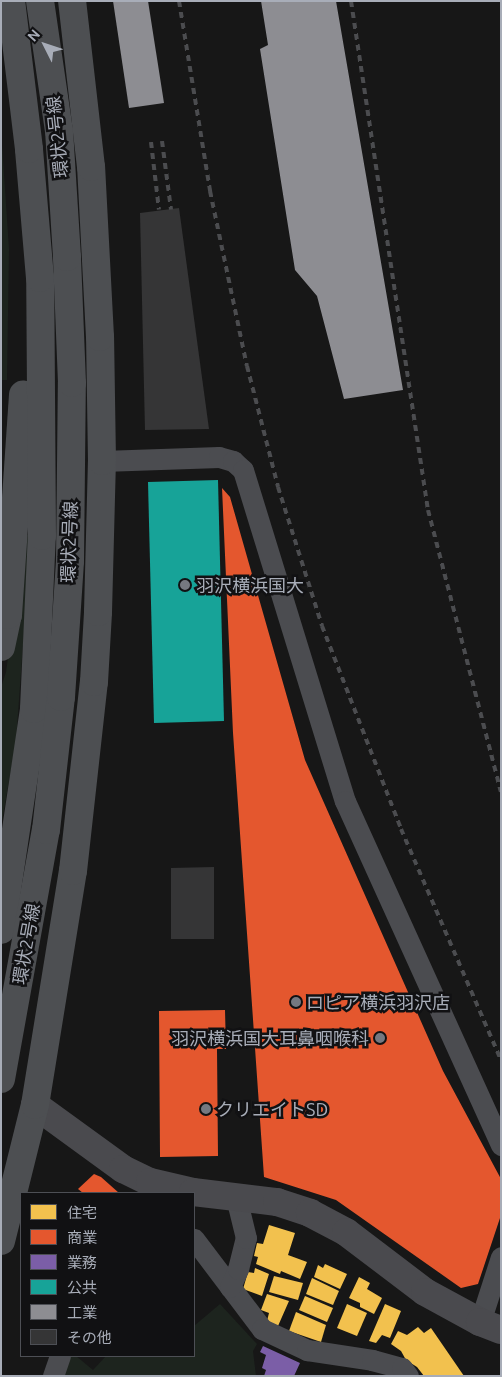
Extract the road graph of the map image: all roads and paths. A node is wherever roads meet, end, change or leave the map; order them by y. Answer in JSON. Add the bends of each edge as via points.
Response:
{"nodes":[{"id":1,"x":11,"y":1,"type":"edge"},
{"id":2,"x":40,"y":1,"type":"edge"},
{"id":3,"x":72,"y":1,"type":"edge"},
{"id":4,"x":40,"y":278,"type":"junction"},
{"id":5,"x":102,"y":461,"type":"junction"},
{"id":6,"x":1,"y":647,"type":"edge"},
{"id":7,"x":1,"y":930,"type":"edge"},
{"id":8,"x":1,"y":1079,"type":"edge"},
{"id":9,"x":35,"y":1105,"type":"junction"},
{"id":10,"x":501,"y":1145,"type":"edge"},
{"id":11,"x":152,"y":1190,"type":"edge"},
{"id":12,"x":193,"y":1192,"type":"edge"},
{"id":13,"x":195,"y":1192,"type":"edge"},
{"id":14,"x":236,"y":1197,"type":"junction"},
{"id":15,"x":195,"y":1240,"type":"edge"},
{"id":16,"x":1,"y":1241,"type":"edge"},
{"id":17,"x":501,"y":1257,"type":"edge"},
{"id":18,"x":230,"y":1287,"type":"junction"},
{"id":19,"x":490,"y":1326,"type":"edge"},
{"id":20,"x":60,"y":1357,"type":"edge"},
{"id":21,"x":53,"y":1376,"type":"edge"},
{"id":22,"x":408,"y":1376,"type":"edge"}],
"edges":[{"from":1,"to":4,"type":"main road","name":"環状2号線"},
{"from":2,"to":8,"type":"main road","name":"環状2号線","via":[[59,131],[67,257],[72,383],[70,561],[61,697],[46,830]]},
{"from":3,"to":5,"type":"main road","via":[[91,167],[100,337]]},
{"from":4,"to":6,"type":"main road","via":[[25,351],[23,422],[8,615]]},
{"from":4,"to":7,"type":"main road","name":"環状2号線","via":[[42,536],[34,709]]},
{"from":5,"to":9,"type":"main road","via":[[94,682],[73,871]]},
{"from":5,"to":10,"type":"street","via":[[219,457],[233,461],[243,470],[345,801]]},
{"from":9,"to":11,"type":"street"},
{"from":9,"to":16,"type":"main road"},
{"from":11,"to":12,"type":"street"},
{"from":13,"to":14,"type":"street"},
{"from":14,"to":18,"type":"street","via":[[246,1238]]},
{"from":14,"to":19,"type":"street","via":[[277,1202],[330,1223],[426,1292]]},
{"from":15,"to":18,"type":"street"},
{"from":17,"to":19,"type":"street"},
{"from":18,"to":22,"type":"street","via":[[262,1330],[307,1350],[402,1368]]},
{"from":20,"to":21,"type":"street"}]}
